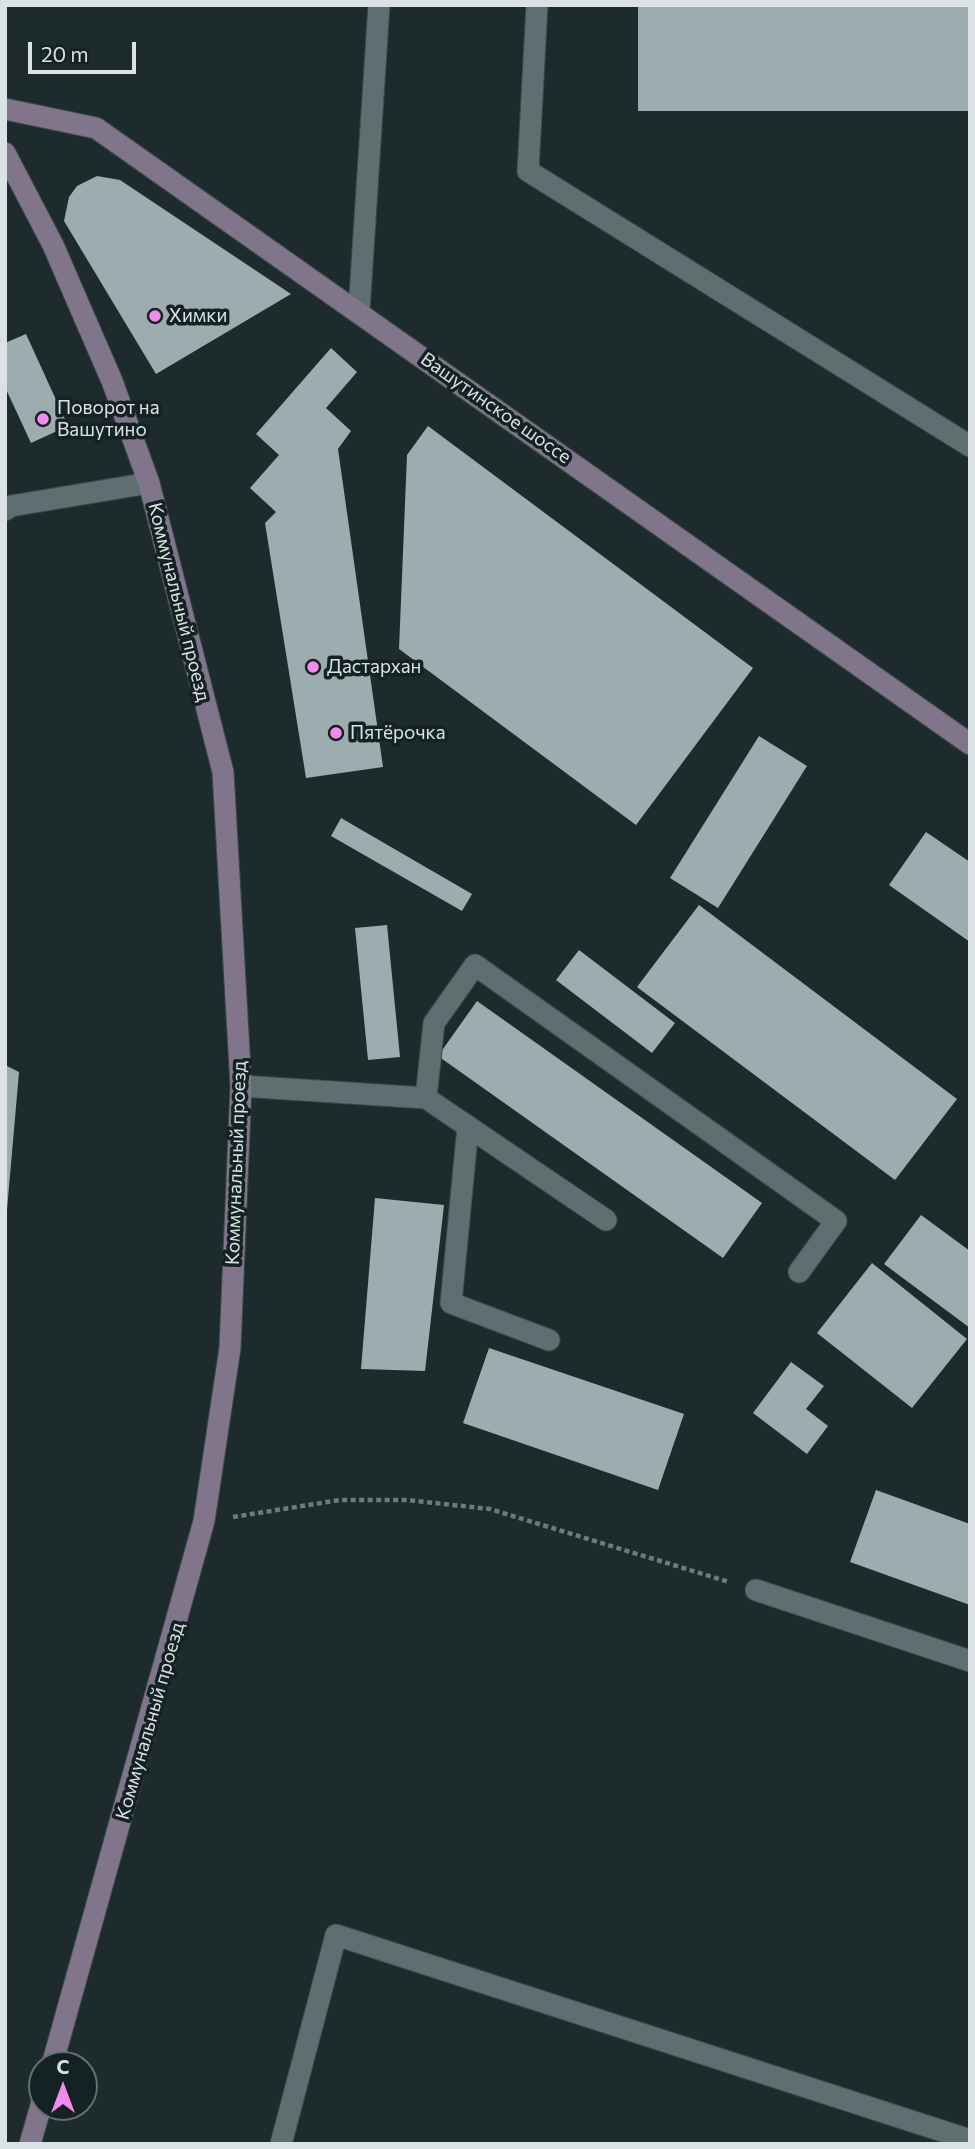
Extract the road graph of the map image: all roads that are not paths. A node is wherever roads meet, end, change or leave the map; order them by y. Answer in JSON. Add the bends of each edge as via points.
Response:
{"nodes":[{"id":1,"x":379,"y":5,"type":"edge"},
{"id":2,"x":537,"y":5,"type":"edge"},
{"id":3,"x":5,"y":109,"type":"edge"},
{"id":4,"x":5,"y":153,"type":"edge"},
{"id":5,"x":359,"y":311,"type":"junction"},
{"id":6,"x":970,"y":446,"type":"edge"},
{"id":7,"x":149,"y":484,"type":"junction"},
{"id":8,"x":7,"y":504,"type":"edge"},
{"id":9,"x":970,"y":744,"type":"edge"},
{"id":10,"x":241,"y":1086,"type":"junction"},
{"id":11,"x":426,"y":1098,"type":"junction"},
{"id":12,"x":468,"y":1126,"type":"junction"},
{"id":13,"x":606,"y":1220,"type":"dead end"},
{"id":14,"x":799,"y":1272,"type":"dead end"},
{"id":15,"x":549,"y":1340,"type":"dead end"},
{"id":16,"x":756,"y":1590,"type":"road end"},
{"id":17,"x":970,"y":1661,"type":"edge"},
{"id":18,"x":56,"y":2051,"type":"edge"},
{"id":19,"x":37,"y":2121,"type":"edge"},
{"id":20,"x":970,"y":2140,"type":"edge"},
{"id":21,"x":30,"y":2144,"type":"edge"},
{"id":22,"x":281,"y":2144,"type":"edge"}],
"edges":[{"from":1,"to":5,"type":"lane"},
{"from":2,"to":6,"type":"lane","via":[[528,171]]},
{"from":3,"to":5,"type":"street","name":"Вашутинское шоссе","via":[[96,128]]},
{"from":4,"to":7,"type":"street","name":"Коммунальный проезд","via":[[53,245],[112,381]]},
{"from":5,"to":9,"type":"street","name":"Вашутинское шоссе"},
{"from":7,"to":8,"type":"lane"},
{"from":7,"to":10,"type":"street","name":"Коммунальный проезд","via":[[222,772]]},
{"from":10,"to":11,"type":"lane"},
{"from":10,"to":18,"type":"street","name":"Коммунальный проезд","via":[[230,1348],[204,1521]]},
{"from":11,"to":12,"type":"lane"},
{"from":11,"to":14,"type":"lane","via":[[434,1023],[475,965],[836,1221]]},
{"from":12,"to":13,"type":"lane"},
{"from":12,"to":15,"type":"lane","via":[[451,1303]]},
{"from":16,"to":17,"type":"lane"},
{"from":19,"to":21,"type":"street"},
{"from":20,"to":22,"type":"lane","via":[[336,1935]]}]}
